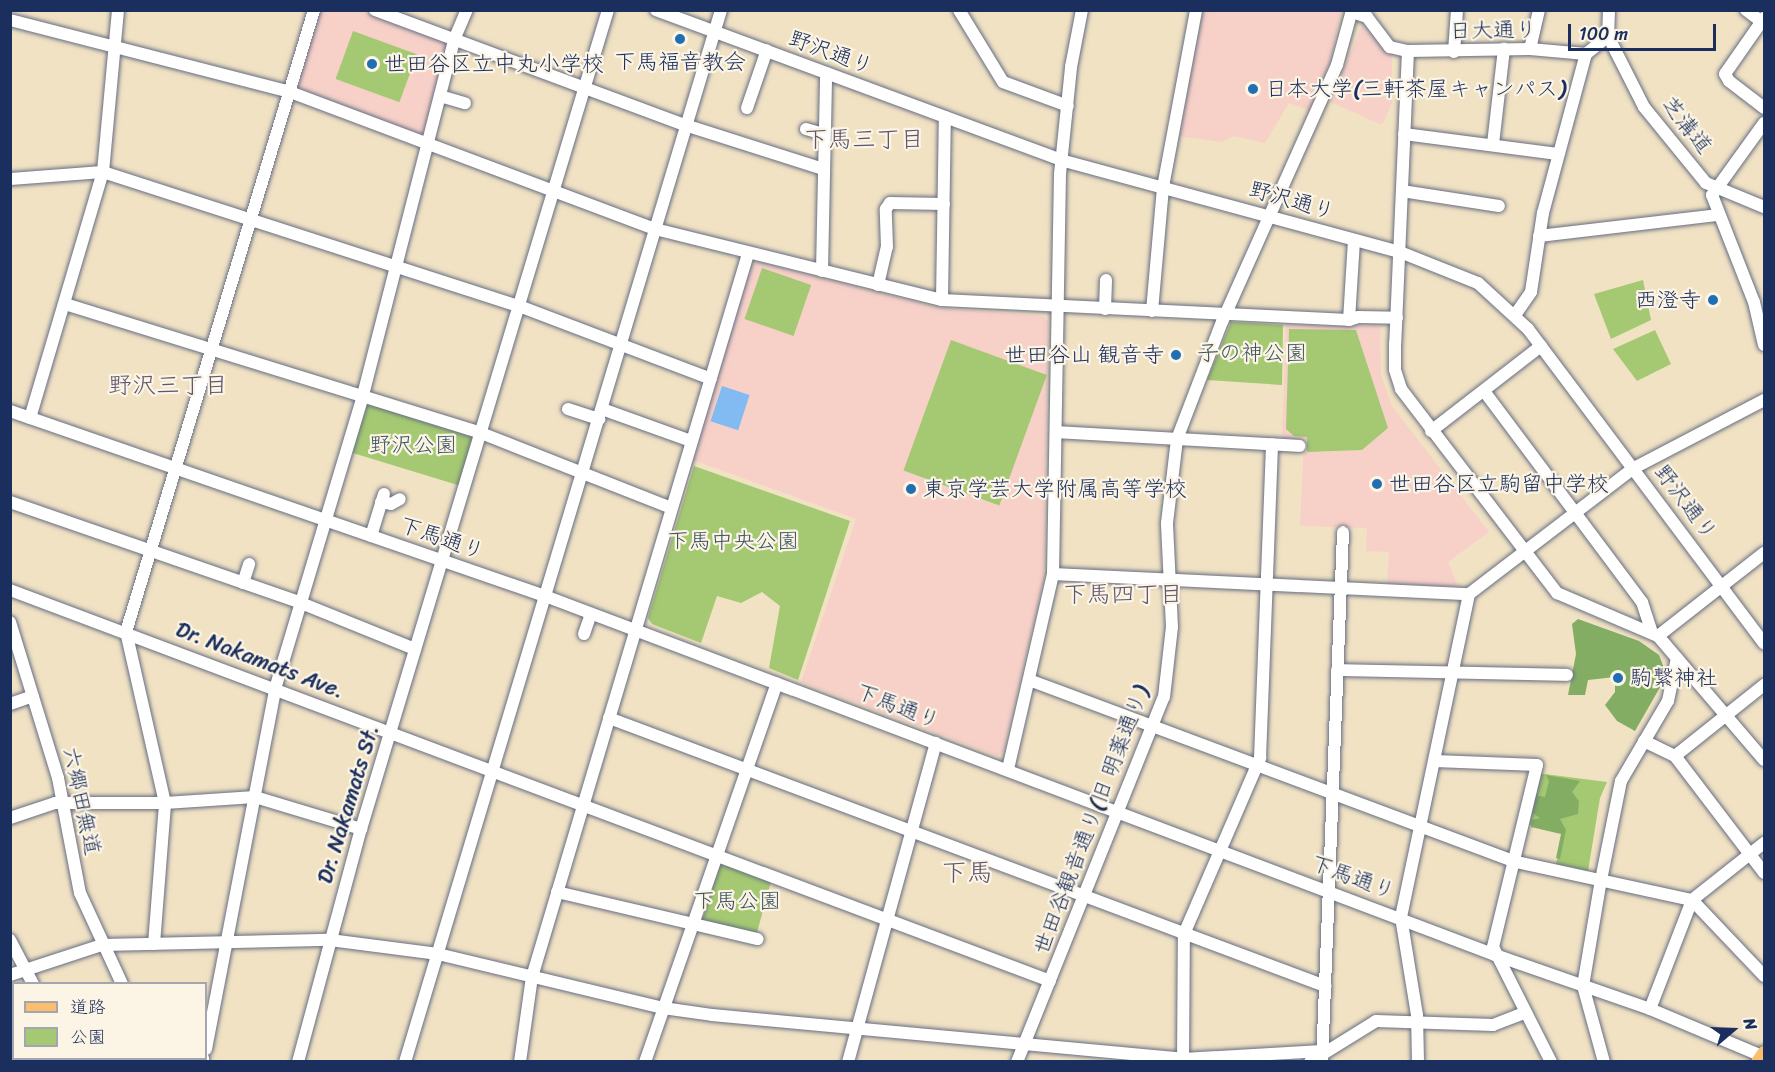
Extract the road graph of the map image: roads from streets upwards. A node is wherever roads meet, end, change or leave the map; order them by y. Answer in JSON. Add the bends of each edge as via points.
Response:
{"nodes":[{"id":1,"x":118,"y":10,"type":"edge"},
{"id":2,"x":314,"y":10,"type":"edge"},
{"id":3,"x":375,"y":10,"type":"edge"},
{"id":4,"x":467,"y":10,"type":"edge"},
{"id":5,"x":608,"y":10,"type":"edge"},
{"id":6,"x":656,"y":10,"type":"edge"},
{"id":7,"x":721,"y":10,"type":"edge"},
{"id":8,"x":959,"y":10,"type":"edge"},
{"id":9,"x":1082,"y":10,"type":"edge"},
{"id":10,"x":1196,"y":10,"type":"edge"},
{"id":11,"x":1457,"y":10,"type":"edge"},
{"id":12,"x":1539,"y":10,"type":"edge"},
{"id":13,"x":1609,"y":10,"type":"edge"},
{"id":14,"x":1746,"y":10,"type":"edge"},
{"id":15,"x":1352,"y":11,"type":"edge"},
{"id":16,"x":10,"y":20,"type":"edge"},
{"id":17,"x":1763,"y":20,"type":"edge"},
{"id":18,"x":714,"y":32,"type":"junction"},
{"id":19,"x":1608,"y":36,"type":"junction"},
{"id":20,"x":454,"y":40,"type":"junction"},
{"id":21,"x":113,"y":46,"type":"junction"},
{"id":22,"x":1504,"y":49,"type":"junction"},
{"id":23,"x":1530,"y":49,"type":"junction"},
{"id":24,"x":767,"y":50,"type":"junction"},
{"id":25,"x":1408,"y":51,"type":"junction"},
{"id":26,"x":1454,"y":52,"type":"junction"},
{"id":27,"x":1586,"y":54,"type":"junction"},
{"id":28,"x":826,"y":73,"type":"junction"},
{"id":29,"x":585,"y":88,"type":"junction"},
{"id":30,"x":290,"y":92,"type":"junction"},
{"id":31,"x":440,"y":96,"type":"junction"},
{"id":32,"x":465,"y":103,"type":"dead end"},
{"id":33,"x":1068,"y":106,"type":"junction"},
{"id":34,"x":747,"y":108,"type":"dead end"},
{"id":35,"x":1764,"y":108,"type":"edge"},
{"id":36,"x":945,"y":117,"type":"junction"},
{"id":37,"x":1764,"y":123,"type":"edge"},
{"id":38,"x":685,"y":125,"type":"junction"},
{"id":39,"x":806,"y":129,"type":"dead end"},
{"id":40,"x":824,"y":134,"type":"junction"},
{"id":41,"x":1404,"y":134,"type":"junction"},
{"id":42,"x":428,"y":144,"type":"junction"},
{"id":43,"x":1493,"y":144,"type":"junction"},
{"id":44,"x":1558,"y":154,"type":"junction"},
{"id":45,"x":1061,"y":160,"type":"junction"},
{"id":46,"x":823,"y":169,"type":"junction"},
{"id":47,"x":103,"y":172,"type":"junction"},
{"id":48,"x":10,"y":179,"type":"edge"},
{"id":49,"x":1163,"y":187,"type":"junction"},
{"id":50,"x":1716,"y":188,"type":"junction"},
{"id":51,"x":1402,"y":191,"type":"junction"},
{"id":52,"x":554,"y":193,"type":"junction"},
{"id":53,"x":944,"y":204,"type":"junction"},
{"id":54,"x":1499,"y":206,"type":"dead end"},
{"id":55,"x":1764,"y":207,"type":"edge"},
{"id":56,"x":1269,"y":215,"type":"junction"},
{"id":57,"x":1719,"y":215,"type":"junction"},
{"id":58,"x":250,"y":219,"type":"junction"},
{"id":59,"x":655,"y":229,"type":"junction"},
{"id":60,"x":1539,"y":236,"type":"junction"},
{"id":61,"x":1354,"y":240,"type":"junction"},
{"id":62,"x":1400,"y":252,"type":"junction"},
{"id":63,"x":748,"y":254,"type":"junction"},
{"id":64,"x":396,"y":267,"type":"junction"},
{"id":65,"x":822,"y":271,"type":"junction"},
{"id":66,"x":1106,"y":280,"type":"dead end"},
{"id":67,"x":879,"y":285,"type":"junction"},
{"id":68,"x":942,"y":300,"type":"junction"},
{"id":69,"x":65,"y":304,"type":"junction"},
{"id":70,"x":519,"y":306,"type":"junction"},
{"id":71,"x":1057,"y":306,"type":"junction"},
{"id":72,"x":1105,"y":309,"type":"junction"},
{"id":73,"x":1152,"y":311,"type":"junction"},
{"id":74,"x":1226,"y":314,"type":"junction"},
{"id":75,"x":1515,"y":315,"type":"junction"},
{"id":76,"x":1397,"y":318,"type":"junction"},
{"id":77,"x":1349,"y":320,"type":"junction"},
{"id":78,"x":621,"y":345,"type":"junction"},
{"id":79,"x":1764,"y":345,"type":"edge"},
{"id":80,"x":1541,"y":346,"type":"junction"},
{"id":81,"x":212,"y":349,"type":"junction"},
{"id":82,"x":711,"y":379,"type":"junction"},
{"id":83,"x":1484,"y":391,"type":"junction"},
{"id":84,"x":363,"y":395,"type":"junction"},
{"id":85,"x":1764,"y":400,"type":"edge"},
{"id":86,"x":568,"y":409,"type":"dead end"},
{"id":87,"x":10,"y":411,"type":"edge"},
{"id":88,"x":600,"y":414,"type":"junction"},
{"id":89,"x":30,"y":418,"type":"junction"},
{"id":90,"x":1431,"y":431,"type":"junction"},
{"id":91,"x":1057,"y":432,"type":"junction"},
{"id":92,"x":481,"y":433,"type":"junction"},
{"id":93,"x":1177,"y":439,"type":"junction"},
{"id":94,"x":691,"y":441,"type":"junction"},
{"id":95,"x":1272,"y":444,"type":"junction"},
{"id":96,"x":1300,"y":446,"type":"dead end"},
{"id":97,"x":175,"y":468,"type":"junction"},
{"id":98,"x":1634,"y":468,"type":"junction"},
{"id":99,"x":583,"y":471,"type":"junction"},
{"id":100,"x":400,"y":499,"type":"dead end"},
{"id":101,"x":10,"y":502,"type":"edge"},
{"id":102,"x":671,"y":508,"type":"junction"},
{"id":103,"x":1575,"y":513,"type":"junction"},
{"id":104,"x":326,"y":520,"type":"junction"},
{"id":105,"x":1342,"y":532,"type":"dead end"},
{"id":106,"x":371,"y":536,"type":"junction"},
{"id":107,"x":150,"y":551,"type":"junction"},
{"id":108,"x":1524,"y":552,"type":"junction"},
{"id":109,"x":1764,"y":553,"type":"edge"},
{"id":110,"x":444,"y":561,"type":"junction"},
{"id":111,"x":249,"y":564,"type":"dead end"},
{"id":112,"x":1053,"y":574,"type":"junction"},
{"id":113,"x":1169,"y":578,"type":"junction"},
{"id":114,"x":243,"y":583,"type":"junction"},
{"id":115,"x":1267,"y":584,"type":"junction"},
{"id":116,"x":1722,"y":585,"type":"junction"},
{"id":117,"x":1340,"y":587,"type":"junction"},
{"id":118,"x":10,"y":590,"type":"edge"},
{"id":119,"x":1469,"y":594,"type":"junction"},
{"id":120,"x":545,"y":596,"type":"junction"},
{"id":121,"x":301,"y":603,"type":"junction"},
{"id":122,"x":591,"y":614,"type":"junction"},
{"id":123,"x":10,"y":622,"type":"edge"},
{"id":124,"x":635,"y":630,"type":"junction"},
{"id":125,"x":126,"y":632,"type":"junction"},
{"id":126,"x":584,"y":634,"type":"dead end"},
{"id":127,"x":1655,"y":634,"type":"junction"},
{"id":128,"x":1764,"y":643,"type":"edge"},
{"id":129,"x":415,"y":649,"type":"junction"},
{"id":130,"x":1677,"y":658,"type":"junction"},
{"id":131,"x":1337,"y":671,"type":"junction"},
{"id":132,"x":1453,"y":673,"type":"junction"},
{"id":133,"x":1567,"y":675,"type":"dead end"},
{"id":134,"x":1029,"y":680,"type":"junction"},
{"id":135,"x":777,"y":683,"type":"junction"},
{"id":136,"x":1764,"y":685,"type":"edge"},
{"id":137,"x":275,"y":689,"type":"junction"},
{"id":138,"x":33,"y":696,"type":"junction"},
{"id":139,"x":10,"y":704,"type":"edge"},
{"id":140,"x":1728,"y":712,"type":"junction"},
{"id":141,"x":609,"y":718,"type":"junction"},
{"id":142,"x":1155,"y":727,"type":"junction"},
{"id":143,"x":392,"y":732,"type":"junction"},
{"id":144,"x":1644,"y":741,"type":"junction"},
{"id":145,"x":936,"y":743,"type":"junction"},
{"id":146,"x":1675,"y":756,"type":"junction"},
{"id":147,"x":1764,"y":760,"type":"edge"},
{"id":148,"x":1435,"y":761,"type":"junction"},
{"id":149,"x":1258,"y":766,"type":"junction"},
{"id":150,"x":747,"y":769,"type":"junction"},
{"id":151,"x":1008,"y":769,"type":"junction"},
{"id":152,"x":494,"y":770,"type":"junction"},
{"id":153,"x":1332,"y":794,"type":"junction"},
{"id":154,"x":255,"y":797,"type":"junction"},
{"id":155,"x":63,"y":803,"type":"junction"},
{"id":156,"x":165,"y":804,"type":"junction"},
{"id":157,"x":583,"y":804,"type":"junction"},
{"id":158,"x":1120,"y":811,"type":"junction"},
{"id":159,"x":10,"y":818,"type":"edge"},
{"id":160,"x":1421,"y":827,"type":"junction"},
{"id":161,"x":361,"y":830,"type":"junction"},
{"id":162,"x":912,"y":831,"type":"junction"},
{"id":163,"x":1764,"y":843,"type":"edge"},
{"id":164,"x":1221,"y":852,"type":"junction"},
{"id":165,"x":1750,"y":854,"type":"junction"},
{"id":166,"x":717,"y":855,"type":"junction"},
{"id":167,"x":1516,"y":862,"type":"junction"},
{"id":168,"x":1764,"y":873,"type":"edge"},
{"id":169,"x":1601,"y":880,"type":"junction"},
{"id":170,"x":1330,"y":891,"type":"junction"},
{"id":171,"x":557,"y":892,"type":"junction"},
{"id":172,"x":1086,"y":897,"type":"junction"},
{"id":173,"x":1692,"y":900,"type":"junction"},
{"id":174,"x":1401,"y":917,"type":"junction"},
{"id":175,"x":888,"y":919,"type":"junction"},
{"id":176,"x":692,"y":925,"type":"junction"},
{"id":177,"x":1184,"y":934,"type":"junction"},
{"id":178,"x":758,"y":939,"type":"dead end"},
{"id":179,"x":10,"y":940,"type":"edge"},
{"id":180,"x":330,"y":940,"type":"junction"},
{"id":181,"x":227,"y":942,"type":"junction"},
{"id":182,"x":154,"y":944,"type":"junction"},
{"id":183,"x":102,"y":945,"type":"junction"},
{"id":184,"x":438,"y":954,"type":"junction"},
{"id":185,"x":1495,"y":955,"type":"junction"},
{"id":186,"x":24,"y":970,"type":"junction"},
{"id":187,"x":10,"y":975,"type":"edge"},
{"id":188,"x":1764,"y":976,"type":"edge"},
{"id":189,"x":532,"y":977,"type":"junction"},
{"id":190,"x":1050,"y":981,"type":"junction"},
{"id":191,"x":32,"y":982,"type":"edge"},
{"id":192,"x":121,"y":982,"type":"edge"},
{"id":193,"x":1583,"y":986,"type":"junction"},
{"id":194,"x":1325,"y":987,"type":"junction"},
{"id":195,"x":663,"y":1008,"type":"junction"},
{"id":196,"x":1650,"y":1009,"type":"junction"},
{"id":197,"x":1524,"y":1013,"type":"junction"},
{"id":198,"x":1418,"y":1024,"type":"junction"},
{"id":199,"x":857,"y":1030,"type":"junction"},
{"id":200,"x":207,"y":1044,"type":"edge"},
{"id":201,"x":1024,"y":1045,"type":"junction"},
{"id":202,"x":1060,"y":1055,"type":"edge"},
{"id":203,"x":1322,"y":1056,"type":"edge"},
{"id":204,"x":1762,"y":1057,"type":"edge"},
{"id":205,"x":1183,"y":1060,"type":"edge"},
{"id":206,"x":298,"y":1062,"type":"edge"},
{"id":207,"x":405,"y":1062,"type":"edge"},
{"id":208,"x":520,"y":1062,"type":"edge"},
{"id":209,"x":645,"y":1062,"type":"edge"},
{"id":210,"x":848,"y":1062,"type":"edge"},
{"id":211,"x":1017,"y":1062,"type":"edge"},
{"id":212,"x":1310,"y":1062,"type":"edge"},
{"id":213,"x":1418,"y":1062,"type":"edge"},
{"id":214,"x":1551,"y":1062,"type":"edge"},
{"id":215,"x":1605,"y":1062,"type":"edge"}],
"edges":[{"from":1,"to":21,"type":"street"},
{"from":2,"to":30,"type":"street"},
{"from":3,"to":20,"type":"street"},
{"from":4,"to":20,"type":"street"},
{"from":5,"to":29,"type":"street","name":"Dr. Nakamats St."},
{"from":6,"to":18,"type":"street","name":"野沢通り"},
{"from":7,"to":18,"type":"street"},
{"from":8,"to":33,"type":"street","via":[[1003,82]]},
{"from":9,"to":33,"type":"street"},
{"from":10,"to":49,"type":"street"},
{"from":11,"to":26,"type":"street"},
{"from":12,"to":23,"type":"street"},
{"from":13,"to":19,"type":"street"},
{"from":14,"to":17,"type":"street"},
{"from":15,"to":25,"type":"street","name":"日大通り","via":[[1367,17],[1390,47]]},
{"from":15,"to":56,"type":"street","name":"世田谷観音通り(旧 明薬通り)","via":[[1337,65]]},
{"from":16,"to":21,"type":"street"},
{"from":17,"to":35,"type":"street","via":[[1725,74],[1726,79]]},
{"from":18,"to":24,"type":"street","name":"野沢通り"},
{"from":18,"to":38,"type":"street"},
{"from":19,"to":27,"type":"street"},
{"from":19,"to":50,"type":"street","name":"芝溝道","via":[[1644,107],[1706,183]]},
{"from":20,"to":29,"type":"street"},
{"from":20,"to":31,"type":"street"},
{"from":21,"to":30,"type":"street"},
{"from":21,"to":47,"type":"street"},
{"from":22,"to":23,"type":"street","name":"日大通り"},
{"from":22,"to":26,"type":"street","name":"日大通り"},
{"from":22,"to":43,"type":"street"},
{"from":23,"to":27,"type":"street","name":"日大通り"},
{"from":24,"to":28,"type":"street","name":"野沢通り"},
{"from":24,"to":34,"type":"street"},
{"from":25,"to":26,"type":"street","name":"日大通り"},
{"from":25,"to":41,"type":"street"},
{"from":27,"to":44,"type":"street"},
{"from":28,"to":36,"type":"street","name":"野沢通り"},
{"from":28,"to":40,"type":"street"},
{"from":29,"to":38,"type":"street"},
{"from":29,"to":52,"type":"street","name":"Dr. Nakamats St."},
{"from":30,"to":42,"type":"street"},
{"from":30,"to":58,"type":"street"},
{"from":31,"to":32,"type":"street"},
{"from":31,"to":42,"type":"street"},
{"from":33,"to":45,"type":"street"},
{"from":36,"to":45,"type":"street","name":"野沢通り"},
{"from":36,"to":53,"type":"street"},
{"from":37,"to":50,"type":"street"},
{"from":38,"to":46,"type":"street"},
{"from":38,"to":59,"type":"street"},
{"from":39,"to":40,"type":"street"},
{"from":40,"to":46,"type":"street"},
{"from":41,"to":43,"type":"street"},
{"from":41,"to":51,"type":"street"},
{"from":42,"to":52,"type":"street"},
{"from":42,"to":64,"type":"street"},
{"from":43,"to":44,"type":"street"},
{"from":44,"to":60,"type":"street"},
{"from":45,"to":49,"type":"street","name":"野沢通り"},
{"from":45,"to":71,"type":"street"},
{"from":46,"to":65,"type":"street"},
{"from":47,"to":48,"type":"street"},
{"from":47,"to":58,"type":"street"},
{"from":47,"to":69,"type":"street"},
{"from":49,"to":56,"type":"street","name":"野沢通り"},
{"from":49,"to":73,"type":"street"},
{"from":50,"to":55,"type":"street","name":"芝溝道"},
{"from":50,"to":57,"type":"street","via":[[1712,195]]},
{"from":51,"to":54,"type":"street"},
{"from":51,"to":62,"type":"street"},
{"from":52,"to":59,"type":"street"},
{"from":52,"to":70,"type":"street","name":"Dr. Nakamats St."},
{"from":53,"to":67,"type":"street","via":[[890,203],[886,209],[886,247]]},
{"from":53,"to":68,"type":"street"},
{"from":56,"to":61,"type":"street","name":"野沢通り"},
{"from":56,"to":74,"type":"street","name":"世田谷観音通り(旧 明薬通り)"},
{"from":57,"to":60,"type":"street"},
{"from":57,"to":79,"type":"street","via":[[1754,302]]},
{"from":58,"to":64,"type":"street"},
{"from":58,"to":81,"type":"street"},
{"from":59,"to":63,"type":"street"},
{"from":59,"to":78,"type":"street"},
{"from":60,"to":75,"type":"street","via":[[1531,292]]},
{"from":61,"to":62,"type":"street","name":"野沢通り"},
{"from":61,"to":77,"type":"street"},
{"from":62,"to":75,"type":"street","name":"野沢通り","via":[[1478,283]]},
{"from":62,"to":76,"type":"street"},
{"from":63,"to":65,"type":"street"},
{"from":63,"to":82,"type":"street"},
{"from":64,"to":70,"type":"street"},
{"from":64,"to":84,"type":"street"},
{"from":65,"to":67,"type":"street"},
{"from":66,"to":72,"type":"street"},
{"from":67,"to":68,"type":"street"},
{"from":68,"to":71,"type":"street"},
{"from":69,"to":81,"type":"street"},
{"from":69,"to":89,"type":"street"},
{"from":70,"to":78,"type":"street"},
{"from":70,"to":92,"type":"street","name":"Dr. Nakamats St."},
{"from":71,"to":72,"type":"street"},
{"from":71,"to":91,"type":"street"},
{"from":72,"to":73,"type":"street"},
{"from":73,"to":74,"type":"street"},
{"from":74,"to":77,"type":"street"},
{"from":74,"to":93,"type":"street","name":"世田谷観音通り(旧 明薬通り)"},
{"from":75,"to":80,"type":"street","name":"野沢通り"},
{"from":76,"to":77,"type":"street","via":[[1358,316]]},
{"from":76,"to":90,"type":"street","via":[[1397,381]]},
{"from":78,"to":82,"type":"street"},
{"from":78,"to":88,"type":"street"},
{"from":80,"to":83,"type":"street"},
{"from":80,"to":98,"type":"street","name":"野沢通り"},
{"from":81,"to":84,"type":"street"},
{"from":81,"to":97,"type":"street"},
{"from":82,"to":94,"type":"street"},
{"from":83,"to":90,"type":"street"},
{"from":83,"to":103,"type":"street"},
{"from":84,"to":92,"type":"street"},
{"from":84,"to":104,"type":"street"},
{"from":85,"to":98,"type":"street"},
{"from":86,"to":88,"type":"street"},
{"from":87,"to":89,"type":"street","name":"下馬通り"},
{"from":88,"to":94,"type":"street"},
{"from":88,"to":99,"type":"street"},
{"from":89,"to":97,"type":"street","name":"下馬通り"},
{"from":90,"to":108,"type":"street"},
{"from":91,"to":93,"type":"street"},
{"from":91,"to":112,"type":"street"},
{"from":92,"to":99,"type":"street"},
{"from":92,"to":110,"type":"street","name":"Dr. Nakamats St."},
{"from":93,"to":95,"type":"street"},
{"from":93,"to":113,"type":"street","name":"世田谷観音通り(旧 明薬通り)","via":[[1168,503]]},
{"from":94,"to":102,"type":"street"},
{"from":95,"to":96,"type":"street"},
{"from":95,"to":115,"type":"street"},
{"from":97,"to":104,"type":"street","name":"下馬通り"},
{"from":97,"to":107,"type":"street"},
{"from":98,"to":103,"type":"street"},
{"from":98,"to":116,"type":"street","name":"野沢通り"},
{"from":99,"to":102,"type":"street"},
{"from":99,"to":120,"type":"street"},
{"from":100,"to":106,"type":"street","via":[[391,504],[382,498]]},
{"from":101,"to":107,"type":"street"},
{"from":102,"to":124,"type":"street"},
{"from":103,"to":108,"type":"street"},
{"from":103,"to":127,"type":"street","via":[[1642,602]]},
{"from":104,"to":106,"type":"street","name":"下馬通り"},
{"from":104,"to":121,"type":"street"},
{"from":105,"to":117,"type":"street"},
{"from":106,"to":110,"type":"street","name":"下馬通り"},
{"from":107,"to":114,"type":"street"},
{"from":107,"to":125,"type":"street"},
{"from":108,"to":119,"type":"street"},
{"from":108,"to":127,"type":"street","via":[[1557,593]]},
{"from":109,"to":116,"type":"street"},
{"from":110,"to":120,"type":"street","name":"下馬通り"},
{"from":110,"to":129,"type":"street","name":"Dr. Nakamats St."},
{"from":111,"to":114,"type":"street"},
{"from":112,"to":113,"type":"street"},
{"from":112,"to":134,"type":"street"},
{"from":113,"to":115,"type":"street"},
{"from":113,"to":142,"type":"street","name":"世田谷観音通り(旧 明薬通り)","via":[[1170,664]]},
{"from":114,"to":121,"type":"street"},
{"from":115,"to":117,"type":"street"},
{"from":115,"to":149,"type":"street"},
{"from":116,"to":127,"type":"street"},
{"from":116,"to":128,"type":"street","name":"野沢通り"},
{"from":117,"to":119,"type":"street"},
{"from":117,"to":131,"type":"street"},
{"from":118,"to":125,"type":"street","name":"Dr. Nakamats Ave."},
{"from":119,"to":132,"type":"street"},
{"from":120,"to":122,"type":"street","name":"下馬通り"},
{"from":120,"to":152,"type":"street"},
{"from":121,"to":129,"type":"street"},
{"from":121,"to":137,"type":"street"},
{"from":122,"to":124,"type":"street","name":"下馬通り"},
{"from":122,"to":126,"type":"street"},
{"from":123,"to":138,"type":"street","name":"六郷田無道"},
{"from":124,"to":135,"type":"street","name":"下馬通り"},
{"from":124,"to":141,"type":"street"},
{"from":125,"to":137,"type":"street","name":"Dr. Nakamats Ave."},
{"from":125,"to":156,"type":"street"},
{"from":127,"to":130,"type":"street"},
{"from":129,"to":143,"type":"street","name":"Dr. Nakamats St."},
{"from":130,"to":140,"type":"street"},
{"from":130,"to":144,"type":"street","via":[[1672,692]]},
{"from":131,"to":132,"type":"street"},
{"from":131,"to":153,"type":"street"},
{"from":132,"to":133,"type":"street"},
{"from":132,"to":148,"type":"street"},
{"from":134,"to":142,"type":"street"},
{"from":134,"to":151,"type":"street"},
{"from":135,"to":145,"type":"street","name":"下馬通り"},
{"from":135,"to":150,"type":"street"},
{"from":136,"to":140,"type":"street"},
{"from":137,"to":143,"type":"street","name":"Dr. Nakamats Ave."},
{"from":137,"to":154,"type":"street"},
{"from":138,"to":139,"type":"street"},
{"from":138,"to":155,"type":"street","name":"六郷田無道"},
{"from":140,"to":146,"type":"street"},
{"from":140,"to":147,"type":"street"},
{"from":141,"to":150,"type":"street"},
{"from":141,"to":157,"type":"street"},
{"from":142,"to":149,"type":"street"},
{"from":142,"to":158,"type":"street","name":"世田谷観音通り(旧 明薬通り)"},
{"from":143,"to":152,"type":"street","name":"Dr. Nakamats Ave."},
{"from":143,"to":161,"type":"street","name":"Dr. Nakamats St."},
{"from":144,"to":146,"type":"street"},
{"from":144,"to":169,"type":"street","via":[[1619,787]]},
{"from":145,"to":151,"type":"street","name":"下馬通り"},
{"from":145,"to":162,"type":"street"},
{"from":146,"to":165,"type":"street"},
{"from":148,"to":160,"type":"street"},
{"from":148,"to":167,"type":"street","via":[[1538,765]]},
{"from":149,"to":153,"type":"street"},
{"from":149,"to":164,"type":"street"},
{"from":150,"to":162,"type":"street"},
{"from":150,"to":166,"type":"street"},
{"from":151,"to":158,"type":"street","name":"下馬通り"},
{"from":152,"to":157,"type":"street","name":"Dr. Nakamats Ave."},
{"from":152,"to":184,"type":"street"},
{"from":153,"to":160,"type":"street"},
{"from":153,"to":170,"type":"street"},
{"from":154,"to":156,"type":"street"},
{"from":154,"to":161,"type":"street"},
{"from":154,"to":181,"type":"street"},
{"from":155,"to":156,"type":"street"},
{"from":155,"to":159,"type":"street"},
{"from":155,"to":183,"type":"street","name":"六郷田無道","via":[[80,892]]},
{"from":156,"to":182,"type":"street"},
{"from":157,"to":166,"type":"street","name":"Dr. Nakamats Ave."},
{"from":157,"to":171,"type":"street"},
{"from":158,"to":164,"type":"street","name":"下馬通り"},
{"from":158,"to":172,"type":"street","name":"世田谷観音通り(旧 明薬通り)"},
{"from":160,"to":167,"type":"street"},
{"from":160,"to":174,"type":"street"},
{"from":161,"to":180,"type":"street","name":"Dr. Nakamats St."},
{"from":162,"to":172,"type":"street"},
{"from":162,"to":175,"type":"street"},
{"from":163,"to":165,"type":"street"},
{"from":164,"to":170,"type":"street","name":"下馬通り"},
{"from":164,"to":177,"type":"street"},
{"from":165,"to":168,"type":"street"},
{"from":165,"to":173,"type":"street"},
{"from":166,"to":175,"type":"street","name":"Dr. Nakamats Ave."},
{"from":166,"to":176,"type":"street"},
{"from":167,"to":169,"type":"street"},
{"from":167,"to":185,"type":"street"},
{"from":169,"to":173,"type":"street"},
{"from":169,"to":193,"type":"street"},
{"from":170,"to":174,"type":"street","name":"下馬通り"},
{"from":170,"to":194,"type":"street"},
{"from":171,"to":176,"type":"street"},
{"from":171,"to":189,"type":"street"},
{"from":172,"to":177,"type":"street"},
{"from":172,"to":190,"type":"street","name":"世田谷観音通り(旧 明薬通り)"},
{"from":173,"to":188,"type":"street"},
{"from":173,"to":196,"type":"street"},
{"from":174,"to":185,"type":"street","name":"下馬通り"},
{"from":174,"to":198,"type":"street"},
{"from":175,"to":190,"type":"street","name":"Dr. Nakamats Ave."},
{"from":175,"to":199,"type":"street"},
{"from":176,"to":178,"type":"street"},
{"from":176,"to":195,"type":"street"},
{"from":177,"to":194,"type":"street"},
{"from":177,"to":205,"type":"street"},
{"from":179,"to":186,"type":"street"},
{"from":180,"to":181,"type":"street"},
{"from":180,"to":184,"type":"street"},
{"from":180,"to":206,"type":"street","name":"Dr. Nakamats St."},
{"from":181,"to":182,"type":"street"},
{"from":181,"to":200,"type":"street"},
{"from":182,"to":183,"type":"street"},
{"from":183,"to":186,"type":"street"},
{"from":183,"to":192,"type":"street","name":"六郷田無道"},
{"from":184,"to":189,"type":"street"},
{"from":184,"to":207,"type":"street"},
{"from":185,"to":193,"type":"street","name":"下馬通り"},
{"from":185,"to":197,"type":"street"},
{"from":186,"to":187,"type":"street"},
{"from":186,"to":191,"type":"street"},
{"from":189,"to":195,"type":"street"},
{"from":189,"to":208,"type":"street"},
{"from":190,"to":201,"type":"street","name":"世田谷観音通り(旧 明薬通り)"},
{"from":193,"to":196,"type":"street","name":"下馬通り"},
{"from":193,"to":215,"type":"street"},
{"from":194,"to":203,"type":"street"},
{"from":195,"to":199,"type":"street"},
{"from":195,"to":209,"type":"street"},
{"from":196,"to":204,"type":"street","name":"下馬通り"},
{"from":197,"to":198,"type":"street","via":[[1493,1025]]},
{"from":197,"to":214,"type":"street"},
{"from":198,"to":203,"type":"street","via":[[1376,1021]]},
{"from":198,"to":213,"type":"street"},
{"from":199,"to":201,"type":"street"},
{"from":199,"to":210,"type":"street"},
{"from":201,"to":202,"type":"street"},
{"from":201,"to":211,"type":"street","name":"世田谷観音通り(旧 明薬通り)"},
{"from":202,"to":205,"type":"street"},
{"from":203,"to":205,"type":"street"},
{"from":203,"to":212,"type":"street"}]}
